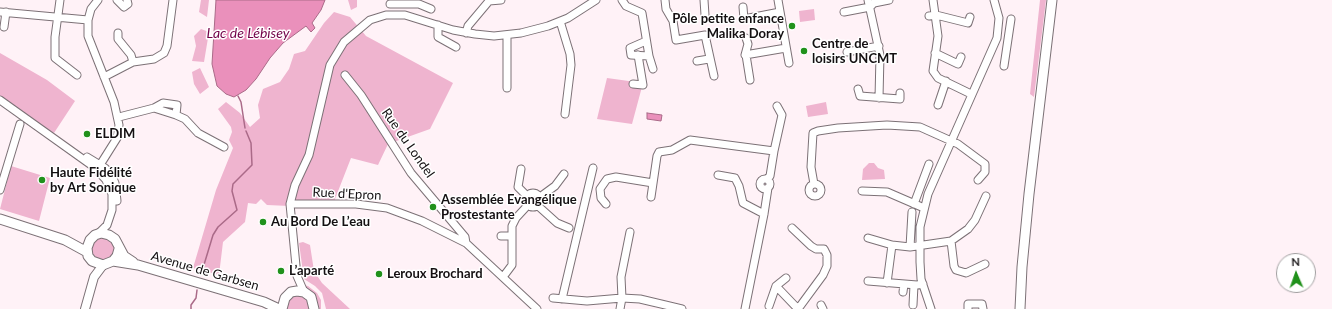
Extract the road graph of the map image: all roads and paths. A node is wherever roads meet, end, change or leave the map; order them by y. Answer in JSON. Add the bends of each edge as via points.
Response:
{"nodes":[{"id":1,"x":60,"y":0,"type":"edge"},
{"id":2,"x":98,"y":0,"type":"edge"},
{"id":3,"x":117,"y":0,"type":"edge"},
{"id":4,"x":127,"y":0,"type":"edge"},
{"id":5,"x":173,"y":0,"type":"edge"},
{"id":6,"x":501,"y":0,"type":"edge"},
{"id":7,"x":596,"y":0,"type":"edge"},
{"id":8,"x":665,"y":0,"type":"edge"},
{"id":9,"x":704,"y":0,"type":"edge"},
{"id":10,"x":778,"y":0,"type":"edge"},
{"id":11,"x":889,"y":0,"type":"edge"},
{"id":12,"x":933,"y":0,"type":"edge"},
{"id":13,"x":994,"y":0,"type":"edge"},
{"id":14,"x":1052,"y":0,"type":"edge"},
{"id":15,"x":869,"y":3,"type":"edge"},
{"id":16,"x":390,"y":4,"type":"dead end"},
{"id":17,"x":410,"y":4,"type":"junction"},
{"id":18,"x":644,"y":4,"type":"dead end"},
{"id":19,"x":623,"y":6,"type":"edge"},
{"id":20,"x":743,"y":7,"type":"dead end"},
{"id":21,"x":431,"y":9,"type":"dead end"},
{"id":22,"x":637,"y":10,"type":"junction"},
{"id":23,"x":3,"y":12,"type":"edge"},
{"id":24,"x":780,"y":12,"type":"junction"},
{"id":25,"x":844,"y":12,"type":"dead end"},
{"id":26,"x":705,"y":15,"type":"dead end"},
{"id":27,"x":933,"y":15,"type":"junction"},
{"id":28,"x":410,"y":16,"type":"junction"},
{"id":29,"x":57,"y":17,"type":"junction"},
{"id":30,"x":970,"y":17,"type":"dead end"},
{"id":31,"x":1011,"y":19,"type":"dead end"},
{"id":32,"x":88,"y":20,"type":"junction"},
{"id":33,"x":560,"y":21,"type":"junction"},
{"id":34,"x":4,"y":26,"type":"dead end"},
{"id":35,"x":438,"y":26,"type":"junction"},
{"id":36,"x":118,"y":33,"type":"dead end"},
{"id":37,"x":466,"y":33,"type":"junction"},
{"id":38,"x":507,"y":35,"type":"junction"},
{"id":39,"x":746,"y":38,"type":"dead end"},
{"id":40,"x":646,"y":42,"type":"junction"},
{"id":41,"x":879,"y":46,"type":"junction"},
{"id":42,"x":456,"y":47,"type":"dead end"},
{"id":43,"x":786,"y":48,"type":"junction"},
{"id":44,"x":992,"y":48,"type":"junction"},
{"id":45,"x":847,"y":52,"type":"dead end"},
{"id":46,"x":1005,"y":52,"type":"junction"},
{"id":47,"x":935,"y":53,"type":"junction"},
{"id":48,"x":638,"y":55,"type":"junction"},
{"id":49,"x":746,"y":55,"type":"junction"},
{"id":50,"x":648,"y":56,"type":"junction"},
{"id":51,"x":961,"y":57,"type":"dead end"},
{"id":52,"x":709,"y":58,"type":"junction"},
{"id":53,"x":697,"y":60,"type":"dead end"},
{"id":54,"x":133,"y":62,"type":"junction"},
{"id":55,"x":788,"y":63,"type":"dead end"},
{"id":56,"x":1004,"y":66,"type":"dead end"},
{"id":57,"x":653,"y":69,"type":"dead end"},
{"id":58,"x":77,"y":75,"type":"dead end"},
{"id":59,"x":345,"y":75,"type":"dead end"},
{"id":60,"x":714,"y":76,"type":"dead end"},
{"id":61,"x":104,"y":77,"type":"junction"},
{"id":62,"x":750,"y":80,"type":"dead end"},
{"id":63,"x":946,"y":81,"type":"junction"},
{"id":64,"x":633,"y":84,"type":"dead end"},
{"id":65,"x":507,"y":88,"type":"dead end"},
{"id":66,"x":858,"y":89,"type":"dead end"},
{"id":67,"x":900,"y":93,"type":"dead end"},
{"id":68,"x":972,"y":94,"type":"junction"},
{"id":69,"x":879,"y":98,"type":"junction"},
{"id":70,"x":0,"y":100,"type":"edge"},
{"id":71,"x":938,"y":105,"type":"dead end"},
{"id":72,"x":777,"y":106,"type":"dead end"},
{"id":73,"x":565,"y":114,"type":"dead end"},
{"id":74,"x":119,"y":117,"type":"junction"},
{"id":75,"x":20,"y":124,"type":"dead end"},
{"id":76,"x":51,"y":135,"type":"junction"},
{"id":77,"x":951,"y":141,"type":"junction"},
{"id":78,"x":224,"y":147,"type":"dead end"},
{"id":79,"x":774,"y":151,"type":"junction"},
{"id":80,"x":929,"y":164,"type":"dead end"},
{"id":81,"x":97,"y":166,"type":"junction"},
{"id":82,"x":593,"y":168,"type":"dead end"},
{"id":83,"x":521,"y":169,"type":"dead end"},
{"id":84,"x":564,"y":174,"type":"dead end"},
{"id":85,"x":718,"y":175,"type":"dead end"},
{"id":86,"x":978,"y":180,"type":"dead end"},
{"id":87,"x":653,"y":183,"type":"junction"},
{"id":88,"x":814,"y":184,"type":"dead end"},
{"id":89,"x":0,"y":190,"type":"edge"},
{"id":90,"x":862,"y":191,"type":"dead end"},
{"id":91,"x":527,"y":196,"type":"junction"},
{"id":92,"x":986,"y":196,"type":"dead end"},
{"id":93,"x":540,"y":197,"type":"junction"},
{"id":94,"x":651,"y":198,"type":"dead end"},
{"id":95,"x":290,"y":204,"type":"junction"},
{"id":96,"x":606,"y":204,"type":"dead end"},
{"id":97,"x":914,"y":204,"type":"junction"},
{"id":98,"x":528,"y":205,"type":"junction"},
{"id":99,"x":537,"y":205,"type":"junction"},
{"id":100,"x":924,"y":208,"type":"junction"},
{"id":101,"x":912,"y":212,"type":"dead end"},
{"id":102,"x":764,"y":214,"type":"junction"},
{"id":103,"x":0,"y":219,"type":"edge"},
{"id":104,"x":569,"y":228,"type":"dead end"},
{"id":105,"x":792,"y":228,"type":"dead end"},
{"id":106,"x":630,"y":232,"type":"dead end"},
{"id":107,"x":95,"y":236,"type":"junction"},
{"id":108,"x":501,"y":236,"type":"dead end"},
{"id":109,"x":511,"y":236,"type":"junction"},
{"id":110,"x":112,"y":237,"type":"junction"},
{"id":111,"x":868,"y":238,"type":"dead end"},
{"id":112,"x":64,"y":240,"type":"junction"},
{"id":113,"x":951,"y":240,"type":"junction"},
{"id":114,"x":466,"y":243,"type":"junction"},
{"id":115,"x":892,"y":245,"type":"junction"},
{"id":116,"x":919,"y":245,"type":"junction"},
{"id":117,"x":910,"y":247,"type":"junction"},
{"id":118,"x":119,"y":249,"type":"junction"},
{"id":119,"x":87,"y":252,"type":"junction"},
{"id":120,"x":92,"y":261,"type":"junction"},
{"id":121,"x":113,"y":261,"type":"junction"},
{"id":122,"x":985,"y":264,"type":"dead end"},
{"id":123,"x":102,"y":265,"type":"junction"},
{"id":124,"x":138,"y":265,"type":"junction"},
{"id":125,"x":297,"y":276,"type":"junction"},
{"id":126,"x":94,"y":277,"type":"junction"},
{"id":127,"x":503,"y":277,"type":"junction"},
{"id":128,"x":786,"y":278,"type":"dead end"},
{"id":129,"x":868,"y":281,"type":"dead end"},
{"id":130,"x":888,"y":283,"type":"junction"},
{"id":131,"x":904,"y":284,"type":"junction"},
{"id":132,"x":923,"y":284,"type":"junction"},
{"id":133,"x":914,"y":285,"type":"junction"},
{"id":134,"x":776,"y":286,"type":"junction"},
{"id":135,"x":304,"y":292,"type":"junction"},
{"id":136,"x":903,"y":292,"type":"dead end"},
{"id":137,"x":288,"y":295,"type":"junction"},
{"id":138,"x":553,"y":298,"type":"dead end"},
{"id":139,"x":622,"y":298,"type":"junction"},
{"id":140,"x":562,"y":300,"type":"junction"},
{"id":141,"x":264,"y":302,"type":"junction"},
{"id":142,"x":912,"y":305,"type":"dead end"},
{"id":143,"x":769,"y":306,"type":"dead end"},
{"id":144,"x":85,"y":309,"type":"edge"},
{"id":145,"x":279,"y":309,"type":"edge"},
{"id":146,"x":282,"y":309,"type":"edge"},
{"id":147,"x":314,"y":309,"type":"edge"},
{"id":148,"x":537,"y":309,"type":"edge"},
{"id":149,"x":620,"y":309,"type":"edge"},
{"id":150,"x":682,"y":309,"type":"edge"},
{"id":151,"x":745,"y":309,"type":"edge"},
{"id":152,"x":798,"y":309,"type":"edge"},
{"id":153,"x":931,"y":309,"type":"edge"},
{"id":154,"x":968,"y":309,"type":"edge"},
{"id":155,"x":983,"y":309,"type":"edge"},
{"id":156,"x":1020,"y":309,"type":"edge"}],
"edges":[{"from":1,"to":29,"type":"street"},
{"from":2,"to":32,"type":"street","via":[[91,9]]},
{"from":3,"to":4,"type":"street","via":[[124,7],[128,4]]},
{"from":5,"to":54,"type":"street","via":[[164,53],[154,59]]},
{"from":6,"to":37,"type":"street","via":[[489,2],[468,26]]},
{"from":7,"to":33,"type":"street"},
{"from":8,"to":52,"type":"street","via":[[666,9],[673,21],[676,40],[705,34]]},
{"from":9,"to":26,"type":"street"},
{"from":10,"to":24,"type":"street"},
{"from":11,"to":15,"type":"street"},
{"from":12,"to":27,"type":"street"},
{"from":13,"to":44,"type":"street","via":[[998,10],[999,28]]},
{"from":14,"to":156,"type":"main road","via":[[1027,218]]},
{"from":15,"to":25,"type":"street"},
{"from":15,"to":41,"type":"street"},
{"from":16,"to":17,"type":"street"},
{"from":17,"to":21,"type":"street","via":[[419,4]]},
{"from":17,"to":28,"type":"street"},
{"from":18,"to":22,"type":"street"},
{"from":19,"to":22,"type":"street"},
{"from":20,"to":24,"type":"street","via":[[744,19]]},
{"from":22,"to":40,"type":"street","via":[[642,13]]},
{"from":23,"to":29,"type":"street"},
{"from":23,"to":34,"type":"street"},
{"from":24,"to":43,"type":"street"},
{"from":27,"to":30,"type":"street","via":[[968,23]]},
{"from":27,"to":47,"type":"street","via":[[938,36]]},
{"from":28,"to":35,"type":"street"},
{"from":28,"to":95,"type":"street","via":[[386,15],[370,20],[339,47],[330,64],[309,155],[295,185]]},
{"from":29,"to":32,"type":"street"},
{"from":29,"to":58,"type":"street","via":[[55,58]]},
{"from":31,"to":46,"type":"street"},
{"from":32,"to":61,"type":"street","via":[[89,42]]},
{"from":33,"to":38,"type":"street","via":[[534,30]]},
{"from":33,"to":73,"type":"street","via":[[571,65]]},
{"from":35,"to":37,"type":"street"},
{"from":35,"to":42,"type":"street","via":[[438,37]]},
{"from":36,"to":54,"type":"street","via":[[118,39],[131,55]]},
{"from":37,"to":38,"type":"street"},
{"from":38,"to":65,"type":"street"},
{"from":39,"to":49,"type":"street"},
{"from":40,"to":48,"type":"street","via":[[630,48],[631,55]]},
{"from":40,"to":50,"type":"street"},
{"from":41,"to":45,"type":"street"},
{"from":41,"to":69,"type":"street"},
{"from":43,"to":49,"type":"street"},
{"from":43,"to":55,"type":"street"},
{"from":44,"to":46,"type":"street"},
{"from":44,"to":68,"type":"street"},
{"from":46,"to":56,"type":"street"},
{"from":47,"to":51,"type":"street","via":[[958,64]]},
{"from":47,"to":63,"type":"street","via":[[933,71],[938,78]]},
{"from":48,"to":50,"type":"street"},
{"from":48,"to":64,"type":"street","via":[[646,86]]},
{"from":49,"to":62,"type":"street"},
{"from":50,"to":57,"type":"street"},
{"from":52,"to":53,"type":"street"},
{"from":52,"to":60,"type":"street"},
{"from":54,"to":61,"type":"street"},
{"from":59,"to":114,"type":"street","name":"Rue du Londel","via":[[412,173],[465,237]]},
{"from":61,"to":74,"type":"street"},
{"from":63,"to":68,"type":"street"},
{"from":63,"to":71,"type":"street"},
{"from":66,"to":69,"type":"street","via":[[860,96]]},
{"from":67,"to":69,"type":"street","via":[[900,99]]},
{"from":68,"to":77,"type":"street"},
{"from":70,"to":76,"type":"street"},
{"from":72,"to":79,"type":"street","via":[[782,115]]},
{"from":74,"to":78,"type":"street","via":[[154,108],[184,119],[198,133]]},
{"from":74,"to":81,"type":"street","via":[[117,138]]},
{"from":75,"to":89,"type":"street"},
{"from":76,"to":81,"type":"street"},
{"from":76,"to":81,"type":"street"},
{"from":77,"to":86,"type":"street","via":[[984,164],[985,172]]},
{"from":77,"to":88,"type":"street","via":[[912,126],[887,125],[818,131],[812,136],[811,167]]},
{"from":77,"to":100,"type":"street"},
{"from":79,"to":87,"type":"street","via":[[690,140],[672,150],[659,152]]},
{"from":79,"to":102,"type":"street","via":[[770,176],[761,181],[760,185],[763,189],[768,188]]},
{"from":80,"to":97,"type":"street"},
{"from":81,"to":107,"type":"street","via":[[113,199],[108,223]]},
{"from":81,"to":110,"type":"street","via":[[105,168],[111,174],[116,189],[117,203],[112,222]]},
{"from":82,"to":140,"type":"street"},
{"from":83,"to":91,"type":"street","via":[[518,187]]},
{"from":84,"to":93,"type":"street","via":[[555,186]]},
{"from":85,"to":102,"type":"street","via":[[734,178],[743,203]]},
{"from":87,"to":94,"type":"street"},
{"from":87,"to":96,"type":"street","via":[[616,177],[607,179],[600,189],[601,198]]},
{"from":90,"to":97,"type":"street","via":[[887,192]]},
{"from":91,"to":93,"type":"street","via":[[533,192]]},
{"from":91,"to":98,"type":"street"},
{"from":92,"to":113,"type":"street","via":[[968,229]]},
{"from":93,"to":99,"type":"street"},
{"from":95,"to":114,"type":"street","name":"Rue d'Epron","via":[[356,204],[387,208],[422,221]]},
{"from":95,"to":125,"type":"street"},
{"from":97,"to":100,"type":"street"},
{"from":98,"to":99,"type":"street"},
{"from":98,"to":109,"type":"street","via":[[513,223]]},
{"from":99,"to":104,"type":"street","via":[[557,223]]},
{"from":100,"to":116,"type":"street"},
{"from":101,"to":117,"type":"street"},
{"from":102,"to":151,"type":"street"},
{"from":103,"to":112,"type":"main road"},
{"from":105,"to":152,"type":"street","via":[[811,246],[824,249],[828,255],[823,275]]},
{"from":106,"to":139,"type":"street","via":[[621,277]]},
{"from":107,"to":110,"type":"main road","via":[[105,234]]},
{"from":107,"to":112,"type":"main road","via":[[86,240]]},
{"from":107,"to":119,"type":"main road","via":[[88,244]]},
{"from":108,"to":109,"type":"street"},
{"from":109,"to":127,"type":"street","via":[[512,265]]},
{"from":110,"to":118,"type":"main road","name":"Avenue de Garbsen"},
{"from":111,"to":115,"type":"street"},
{"from":112,"to":119,"type":"main road"},
{"from":113,"to":116,"type":"street"},
{"from":113,"to":122,"type":"street","via":[[956,270],[966,273]]},
{"from":114,"to":127,"type":"street","name":"Rue d'Epron"},
{"from":115,"to":117,"type":"street"},
{"from":115,"to":130,"type":"street"},
{"from":116,"to":117,"type":"street"},
{"from":116,"to":132,"type":"street"},
{"from":118,"to":121,"type":"main road"},
{"from":118,"to":124,"type":"main road","name":"Avenue de Garbsen","via":[[125,258]]},
{"from":119,"to":120,"type":"main road"},
{"from":120,"to":123,"type":"main road"},
{"from":120,"to":126,"type":"street"},
{"from":121,"to":123,"type":"main road","name":"Avenue de Garbsen"},
{"from":121,"to":124,"type":"main road","name":"Avenue de Garbsen"},
{"from":123,"to":126,"type":"street"},
{"from":124,"to":141,"type":"main road","name":"Avenue de Garbsen"},
{"from":125,"to":135,"type":"street"},
{"from":125,"to":137,"type":"street"},
{"from":126,"to":144,"type":"street"},
{"from":127,"to":148,"type":"street","name":"Rue d'Epron"},
{"from":128,"to":134,"type":"street"},
{"from":129,"to":130,"type":"street"},
{"from":130,"to":131,"type":"street"},
{"from":131,"to":133,"type":"street"},
{"from":131,"to":136,"type":"street"},
{"from":132,"to":133,"type":"street"},
{"from":132,"to":153,"type":"street"},
{"from":133,"to":142,"type":"street"},
{"from":134,"to":143,"type":"street"},
{"from":134,"to":152,"type":"street"},
{"from":135,"to":137,"type":"main road"},
{"from":135,"to":147,"type":"main road","via":[[313,301]]},
{"from":137,"to":141,"type":"main road"},
{"from":137,"to":146,"type":"main road"},
{"from":138,"to":140,"type":"street"},
{"from":139,"to":140,"type":"street"},
{"from":139,"to":149,"type":"street"},
{"from":139,"to":150,"type":"street","via":[[654,301]]},
{"from":141,"to":145,"type":"main road","name":"Avenue de Garbsen"},
{"from":154,"to":155,"type":"street","via":[[968,304],[982,304]]}]}
